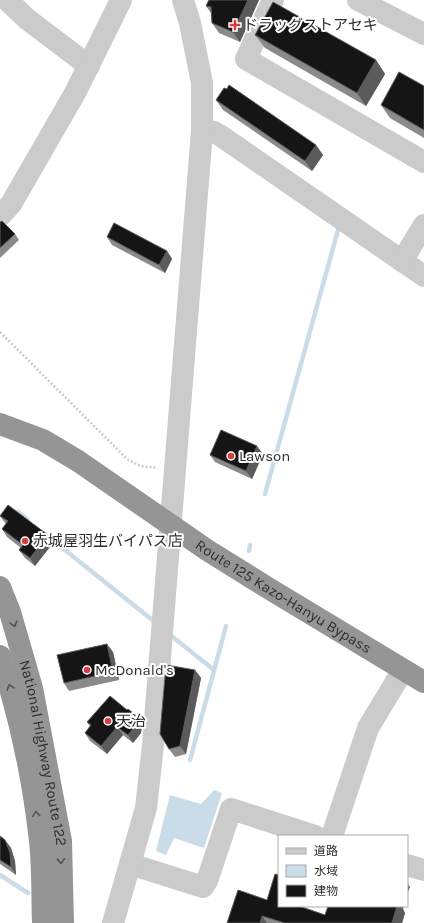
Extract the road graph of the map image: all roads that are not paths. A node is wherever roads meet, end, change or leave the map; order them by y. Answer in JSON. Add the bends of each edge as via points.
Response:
{"nodes":[{"id":1,"x":7,"y":0,"type":"edge"},
{"id":2,"x":122,"y":0,"type":"edge"},
{"id":3,"x":183,"y":0,"type":"edge"},
{"id":4,"x":273,"y":0,"type":"edge"},
{"id":5,"x":358,"y":0,"type":"edge"},
{"id":6,"x":424,"y":34,"type":"edge"},
{"id":7,"x":89,"y":66,"type":"junction"},
{"id":8,"x":202,"y":131,"type":"junction"},
{"id":9,"x":424,"y":162,"type":"edge"},
{"id":10,"x":0,"y":216,"type":"edge"},
{"id":11,"x":424,"y":225,"type":"edge"},
{"id":12,"x":402,"y":261,"type":"junction"},
{"id":13,"x":424,"y":276,"type":"edge"},
{"id":14,"x":0,"y":424,"type":"edge"},
{"id":15,"x":171,"y":525,"type":"junction"},
{"id":16,"x":0,"y":588,"type":"edge"},
{"id":17,"x":0,"y":656,"type":"edge"},
{"id":18,"x":403,"y":670,"type":"junction"},
{"id":19,"x":424,"y":682,"type":"edge"},
{"id":20,"x":312,"y":835,"type":"edge"},
{"id":21,"x":332,"y":835,"type":"edge"},
{"id":22,"x":130,"y":864,"type":"junction"},
{"id":23,"x":408,"y":865,"type":"edge"},
{"id":24,"x":424,"y":870,"type":"edge"},
{"id":25,"x":43,"y":923,"type":"edge"},
{"id":26,"x":63,"y":923,"type":"edge"},
{"id":27,"x":112,"y":923,"type":"edge"}],
"edges":[{"from":1,"to":7,"type":"street","via":[[27,19]]},
{"from":2,"to":7,"type":"street"},
{"from":3,"to":8,"type":"street","via":[[202,83]]},
{"from":4,"to":9,"type":"street","via":[[246,59]]},
{"from":5,"to":6,"type":"street"},
{"from":7,"to":10,"type":"street","via":[[11,204]]},
{"from":8,"to":12,"type":"street","via":[[214,132],[221,136]]},
{"from":8,"to":15,"type":"street"},
{"from":11,"to":12,"type":"street"},
{"from":12,"to":13,"type":"street"},
{"from":14,"to":15,"type":"highway","name":"Route 125 Kazo-Hanyu Bypass","via":[[43,440]]},
{"from":15,"to":18,"type":"highway","name":"Route 125 Kazo-Hanyu Bypass","via":[[207,550]]},
{"from":15,"to":22,"type":"street","via":[[154,745],[146,808]]},
{"from":16,"to":26,"type":"highway","name":"National Highway Route 122","one_way":true,"via":[[10,612],[32,688],[61,841]]},
{"from":25,"to":17,"type":"highway","name":"National Highway Route 122","one_way":true,"via":[[40,842],[30,774],[10,687]]},
{"from":18,"to":19,"type":"highway","name":"Route 125 Kazo-Hanyu Bypass"},
{"from":18,"to":21,"type":"street","via":[[368,728]]},
{"from":20,"to":22,"type":"street","via":[[231,809],[203,887]]},
{"from":22,"to":27,"type":"street"},
{"from":23,"to":24,"type":"street"}]}
